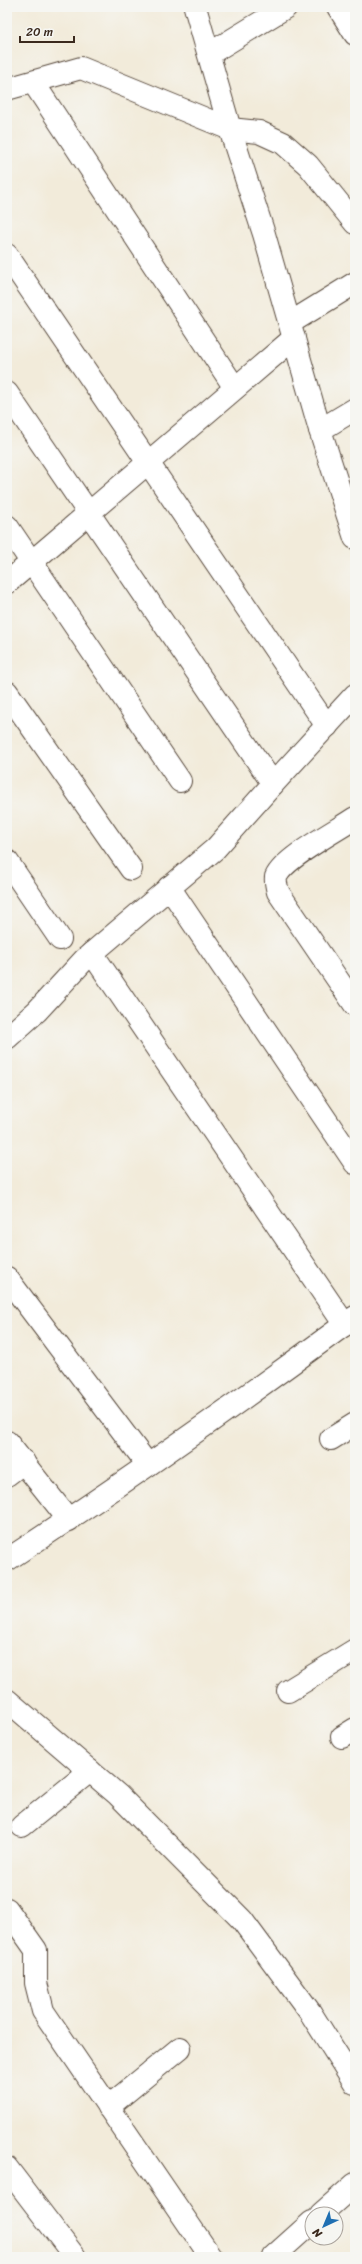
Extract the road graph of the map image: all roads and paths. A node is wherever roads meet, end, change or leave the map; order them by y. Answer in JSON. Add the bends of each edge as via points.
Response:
{"nodes":[{"id":1,"x":196,"y":7,"type":"edge"},
{"id":2,"x":286,"y":7,"type":"edge"},
{"id":3,"x":338,"y":7,"type":"edge"},
{"id":4,"x":355,"y":34,"type":"edge"},
{"id":5,"x":209,"y":54,"type":"junction"},
{"id":6,"x":33,"y":82,"type":"junction"},
{"id":7,"x":7,"y":89,"type":"edge"},
{"id":8,"x":230,"y":129,"type":"junction"},
{"id":9,"x":355,"y":223,"type":"edge"},
{"id":10,"x":7,"y":255,"type":"edge"},
{"id":11,"x":355,"y":283,"type":"edge"},
{"id":12,"x":292,"y":330,"type":"junction"},
{"id":13,"x":235,"y":388,"type":"junction"},
{"id":14,"x":7,"y":393,"type":"edge"},
{"id":15,"x":355,"y":409,"type":"edge"},
{"id":16,"x":320,"y":430,"type":"junction"},
{"id":17,"x":148,"y":463,"type":"junction"},
{"id":18,"x":88,"y":513,"type":"junction"},
{"id":19,"x":7,"y":526,"type":"edge"},
{"id":20,"x":355,"y":538,"type":"edge"},
{"id":21,"x":31,"y":562,"type":"junction"},
{"id":22,"x":7,"y":583,"type":"edge"},
{"id":23,"x":7,"y":692,"type":"edge"},
{"id":24,"x":355,"y":695,"type":"edge"},
{"id":25,"x":327,"y":726,"type":"junction"},
{"id":26,"x":180,"y":781,"type":"dead end"},
{"id":27,"x":273,"y":784,"type":"junction"},
{"id":28,"x":355,"y":818,"type":"edge"},
{"id":29,"x":7,"y":861,"type":"edge"},
{"id":30,"x":131,"y":870,"type":"dead end"},
{"id":31,"x":169,"y":887,"type":"junction"},
{"id":32,"x":60,"y":938,"type":"dead end"},
{"id":33,"x":92,"y":953,"type":"junction"},
{"id":34,"x":355,"y":1005,"type":"edge"},
{"id":35,"x":7,"y":1038,"type":"edge"},
{"id":36,"x":355,"y":1163,"type":"edge"},
{"id":37,"x":7,"y":1278,"type":"edge"},
{"id":38,"x":350,"y":1321,"type":"edge"},
{"id":39,"x":355,"y":1424,"type":"edge"},
{"id":40,"x":331,"y":1439,"type":"dead end"},
{"id":41,"x":7,"y":1442,"type":"edge"},
{"id":42,"x":148,"y":1465,"type":"junction"},
{"id":43,"x":15,"y":1469,"type":"edge"},
{"id":44,"x":69,"y":1520,"type":"junction"},
{"id":45,"x":7,"y":1560,"type":"edge"},
{"id":46,"x":355,"y":1650,"type":"edge"},
{"id":47,"x":288,"y":1691,"type":"dead end"},
{"id":48,"x":11,"y":1709,"type":"edge"},
{"id":49,"x":90,"y":1771,"type":"junction"},
{"id":50,"x":22,"y":1826,"type":"dead end"},
{"id":51,"x":7,"y":1909,"type":"edge"},
{"id":52,"x":180,"y":2048,"type":"dead end"},
{"id":53,"x":355,"y":2083,"type":"edge"},
{"id":54,"x":108,"y":2107,"type":"junction"},
{"id":55,"x":7,"y":2168,"type":"edge"},
{"id":56,"x":355,"y":2184,"type":"edge"},
{"id":57,"x":330,"y":2206,"type":"edge"},
{"id":58,"x":304,"y":2229,"type":"edge"},
{"id":59,"x":75,"y":2257,"type":"edge"},
{"id":60,"x":211,"y":2257,"type":"edge"},
{"id":61,"x":273,"y":2257,"type":"edge"}],
"edges":[{"from":1,"to":5,"type":"street"},
{"from":2,"to":5,"type":"street"},
{"from":3,"to":4,"type":"street"},
{"from":5,"to":8,"type":"street"},
{"from":6,"to":7,"type":"street"},
{"from":6,"to":8,"type":"street","via":[[81,68]]},
{"from":6,"to":13,"type":"street"},
{"from":8,"to":9,"type":"street","via":[[259,132],[283,143],[308,165]]},
{"from":8,"to":12,"type":"street"},
{"from":10,"to":17,"type":"street"},
{"from":11,"to":12,"type":"street"},
{"from":12,"to":13,"type":"street"},
{"from":12,"to":16,"type":"street"},
{"from":13,"to":17,"type":"street"},
{"from":14,"to":18,"type":"street"},
{"from":15,"to":16,"type":"street"},
{"from":16,"to":20,"type":"street"},
{"from":17,"to":18,"type":"street"},
{"from":17,"to":25,"type":"street"},
{"from":18,"to":21,"type":"street"},
{"from":18,"to":27,"type":"street"},
{"from":19,"to":21,"type":"street"},
{"from":21,"to":22,"type":"street"},
{"from":21,"to":26,"type":"street"},
{"from":23,"to":30,"type":"street"},
{"from":24,"to":25,"type":"street"},
{"from":25,"to":27,"type":"street"},
{"from":27,"to":31,"type":"street","via":[[215,849]]},
{"from":28,"to":34,"type":"street","via":[[292,859],[276,878],[278,892]]},
{"from":29,"to":32,"type":"street"},
{"from":31,"to":33,"type":"street"},
{"from":31,"to":36,"type":"street"},
{"from":33,"to":35,"type":"street","via":[[37,1011]]},
{"from":33,"to":38,"type":"street"},
{"from":37,"to":42,"type":"street"},
{"from":38,"to":42,"type":"street"},
{"from":39,"to":40,"type":"street"},
{"from":41,"to":43,"type":"street"},
{"from":42,"to":44,"type":"street"},
{"from":43,"to":44,"type":"street"},
{"from":44,"to":45,"type":"street"},
{"from":46,"to":47,"type":"street"},
{"from":48,"to":49,"type":"street"},
{"from":49,"to":50,"type":"street"},
{"from":49,"to":53,"type":"street","via":[[118,1795],[242,1920],[310,2012]]},
{"from":51,"to":54,"type":"street","via":[[36,1950],[36,1983],[43,2011]]},
{"from":52,"to":54,"type":"street"},
{"from":54,"to":60,"type":"street"},
{"from":55,"to":59,"type":"street"},
{"from":56,"to":57,"type":"street"},
{"from":58,"to":61,"type":"street"}]}
